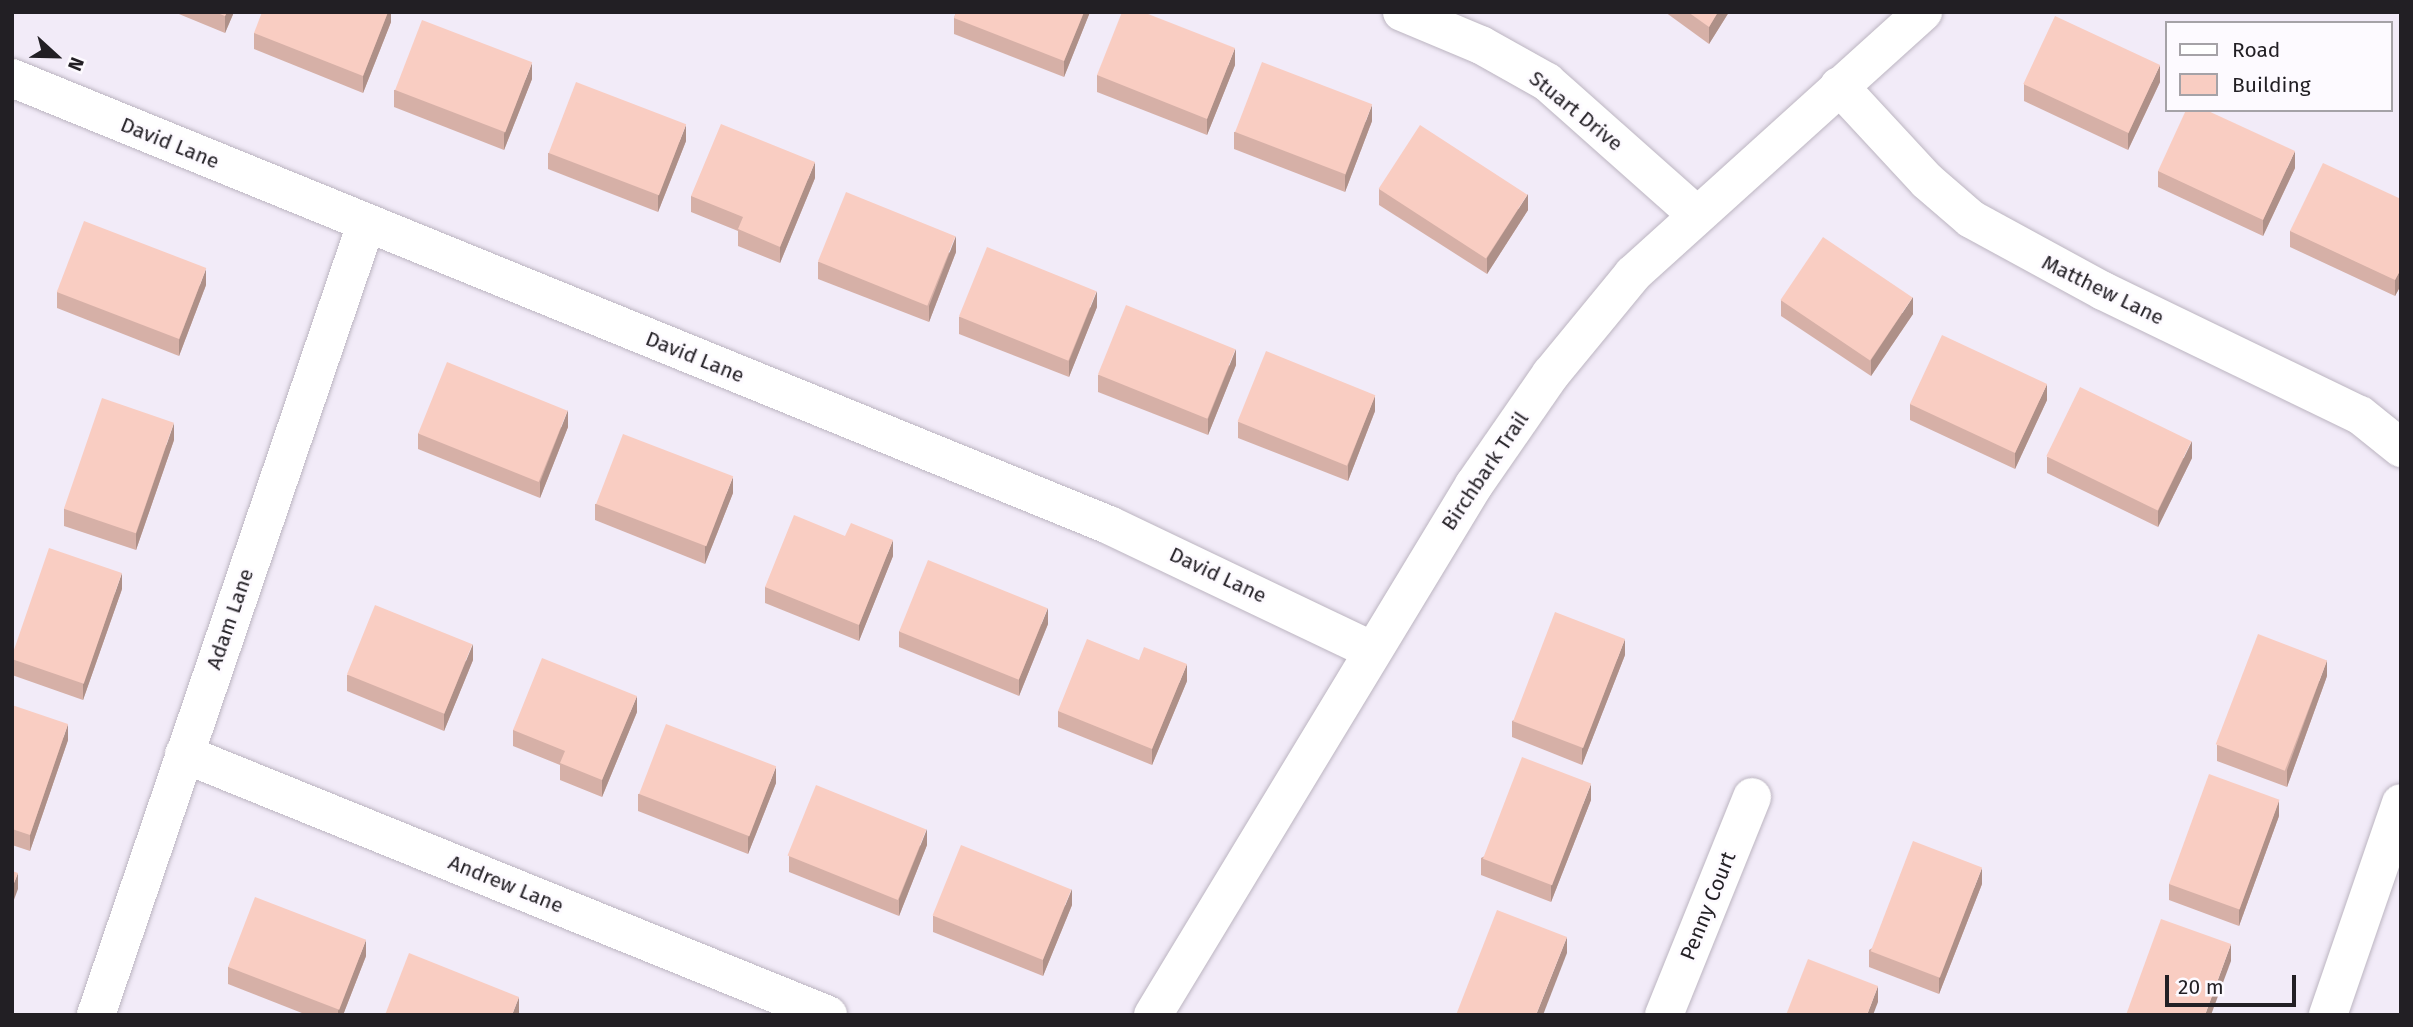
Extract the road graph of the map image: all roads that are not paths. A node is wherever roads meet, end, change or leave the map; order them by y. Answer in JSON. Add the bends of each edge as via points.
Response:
{"nodes":[{"id":1,"x":1402,"y":12,"type":"edge"},
{"id":2,"x":1923,"y":12,"type":"edge"},
{"id":3,"x":12,"y":78,"type":"edge"},
{"id":4,"x":1839,"y":86,"type":"junction"},
{"id":5,"x":1697,"y":215,"type":"junction"},
{"id":6,"x":366,"y":224,"type":"junction"},
{"id":7,"x":2401,"y":449,"type":"edge"},
{"id":8,"x":1371,"y":650,"type":"junction"},
{"id":9,"x":184,"y":754,"type":"junction"},
{"id":10,"x":1752,"y":797,"type":"dead end"},
{"id":11,"x":2401,"y":803,"type":"edge"},
{"id":12,"x":96,"y":1015,"type":"edge"},
{"id":13,"x":828,"y":1015,"type":"edge"},
{"id":14,"x":1153,"y":1015,"type":"edge"},
{"id":15,"x":1664,"y":1015,"type":"edge"},
{"id":16,"x":2328,"y":1015,"type":"edge"}],
"edges":[{"from":1,"to":5,"type":"street","name":"Stuart Drive","via":[[1481,45],[1547,82]]},
{"from":2,"to":4,"type":"street","name":"Birchbark Trail"},
{"from":3,"to":6,"type":"street","name":"David Lane"},
{"from":4,"to":5,"type":"street","name":"Birchbark Trail"},
{"from":4,"to":7,"type":"street","name":"Matthew Lane","via":[[1927,181],[1972,219],[2103,291],[2360,415]]},
{"from":5,"to":8,"type":"street","name":"Birchbark Trail","via":[[1633,274],[1551,374]]},
{"from":6,"to":8,"type":"street","name":"David Lane","via":[[1109,525]]},
{"from":6,"to":9,"type":"street","name":"Adam Lane"},
{"from":8,"to":14,"type":"street","name":"Birchbark Trail"},
{"from":9,"to":12,"type":"street","name":"Adam Lane"},
{"from":9,"to":13,"type":"street","name":"Andrew Lane"},
{"from":10,"to":15,"type":"street","name":"Penny Court"},
{"from":11,"to":16,"type":"street"}]}
